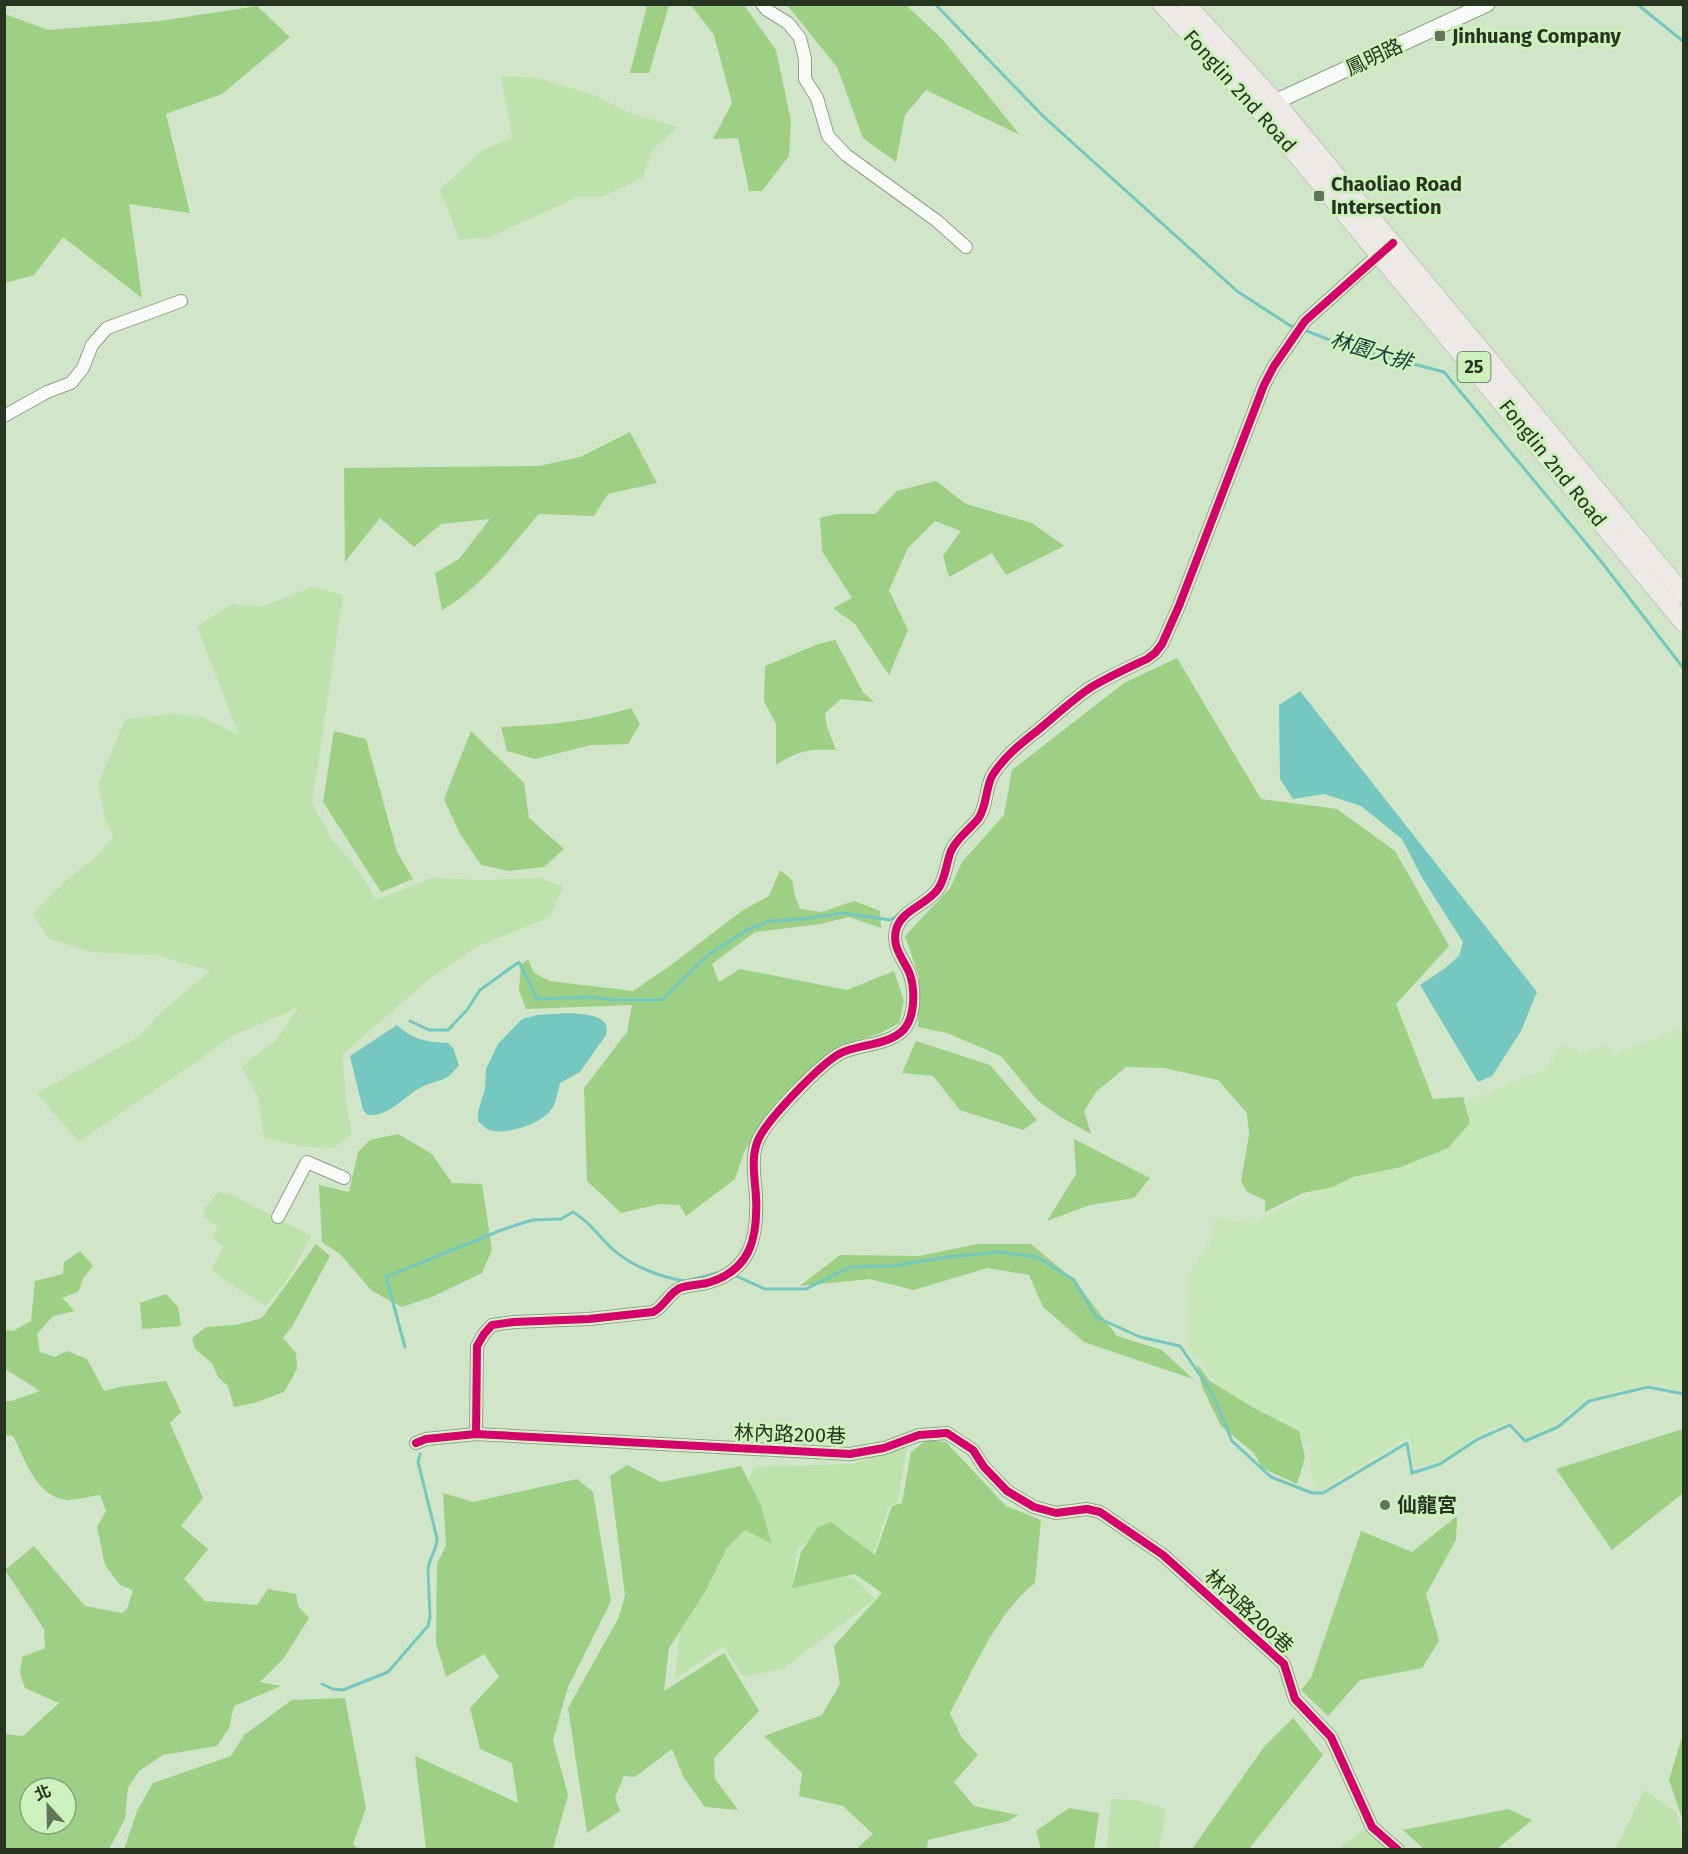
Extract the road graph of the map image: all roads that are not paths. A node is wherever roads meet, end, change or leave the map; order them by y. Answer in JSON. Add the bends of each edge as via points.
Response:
{"nodes":[{"id":1,"x":762,"y":4,"type":"edge"},
{"id":2,"x":1162,"y":4,"type":"edge"},
{"id":3,"x":1186,"y":4,"type":"edge"},
{"id":4,"x":1487,"y":4,"type":"edge"},
{"id":5,"x":1269,"y":107,"type":"junction"},
{"id":6,"x":966,"y":247,"type":"dead end"},
{"id":7,"x":1387,"y":248,"type":"junction"},
{"id":8,"x":181,"y":302,"type":"dead end"},
{"id":9,"x":4,"y":416,"type":"edge"},
{"id":10,"x":1683,"y":595,"type":"edge"},
{"id":11,"x":1681,"y":614,"type":"edge"},
{"id":12,"x":344,"y":1178,"type":"dead end"},
{"id":13,"x":278,"y":1217,"type":"dead end"},
{"id":14,"x":476,"y":1434,"type":"junction"},
{"id":15,"x":416,"y":1443,"type":"dead end"},
{"id":16,"x":1398,"y":1850,"type":"edge"}],
"edges":[{"from":1,"to":6,"type":"street","via":[[788,23],[800,38],[805,79],[817,98],[828,136],[846,155]]},
{"from":2,"to":5,"type":"main road","name":"Fonglin 2nd Road","number":"25"},
{"from":3,"to":5,"type":"main road","name":"Fonglin 2nd Road","number":"25"},
{"from":4,"to":5,"type":"street","name":"鳳明路"},
{"from":5,"to":7,"type":"main road","name":"Fonglin 2nd Road","number":"25"},
{"from":7,"to":10,"type":"main road","name":"Fonglin 2nd Road","number":"25"},
{"from":7,"to":11,"type":"main road","name":"Fonglin 2nd Road","number":"25"},
{"from":7,"to":14,"type":"street","via":[[1305,321],[1274,366],[1162,644],[1147,658],[1083,693],[1001,762],[991,778],[978,819],[952,849],[939,888],[897,925],[895,944],[910,974],[913,991],[906,1027],[890,1039],[828,1060],[760,1136],[754,1149],[757,1223],[746,1258],[723,1277],[682,1287],[653,1312],[492,1325],[477,1346]]},
{"from":8,"to":9,"type":"street","via":[[107,328],[71,383]]},
{"from":12,"to":13,"type":"street","via":[[307,1162]]},
{"from":14,"to":15,"type":"street","name":"林內路200巷"},
{"from":14,"to":16,"type":"street","name":"林內路200巷","via":[[850,1454],[884,1448],[919,1435],[947,1432],[973,1450],[1007,1491],[1034,1507],[1056,1513],[1087,1509],[1100,1512],[1163,1554],[1284,1664],[1295,1699],[1331,1737],[1372,1827]]}]}
